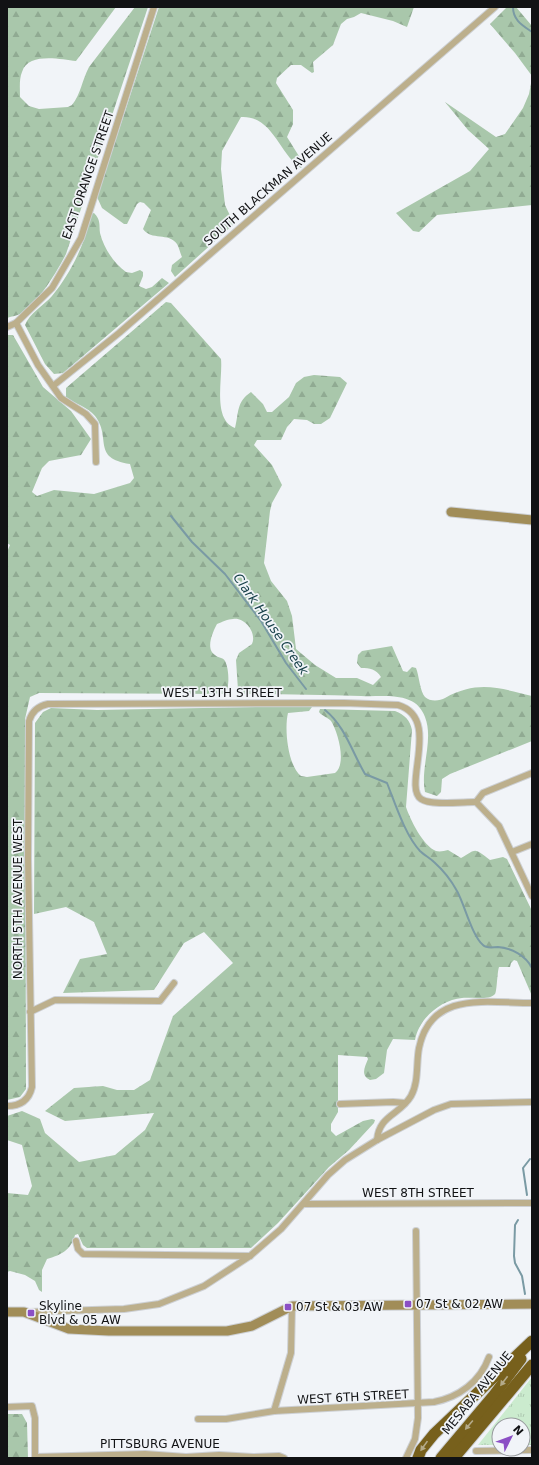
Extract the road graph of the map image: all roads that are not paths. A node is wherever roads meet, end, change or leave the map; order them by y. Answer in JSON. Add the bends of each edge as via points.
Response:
{"nodes":[{"id":1,"x":154,"y":7,"type":"edge"},
{"id":2,"x":495,"y":7,"type":"edge"},
{"id":3,"x":16,"y":323,"type":"junction"},
{"id":4,"x":7,"y":327,"type":"edge"},
{"id":5,"x":54,"y":386,"type":"junction"},
{"id":6,"x":96,"y":462,"type":"dead end"},
{"id":7,"x":450,"y":512,"type":"dead end"},
{"id":8,"x":532,"y":520,"type":"edge"},
{"id":9,"x":39,"y":707,"type":"joint"},
{"id":10,"x":532,"y":774,"type":"edge"},
{"id":11,"x":476,"y":802,"type":"junction"},
{"id":12,"x":532,"y":844,"type":"edge"},
{"id":13,"x":512,"y":852,"type":"junction"},
{"id":14,"x":532,"y":896,"type":"edge"},
{"id":15,"x":174,"y":983,"type":"dead end"},
{"id":16,"x":532,"y":1003,"type":"edge"},
{"id":17,"x":30,"y":1012,"type":"junction"},
{"id":18,"x":532,"y":1102,"type":"edge"},
{"id":19,"x":340,"y":1104,"type":"dead end"},
{"id":20,"x":405,"y":1104,"type":"junction"},
{"id":21,"x":9,"y":1106,"type":"edge"},
{"id":22,"x":376,"y":1140,"type":"junction"},
{"id":23,"x":532,"y":1203,"type":"edge"},
{"id":24,"x":304,"y":1204,"type":"junction"},
{"id":25,"x":416,"y":1231,"type":"dead end"},
{"id":26,"x":76,"y":1241,"type":"dead end"},
{"id":27,"x":250,"y":1256,"type":"junction"},
{"id":28,"x":417,"y":1304,"type":"junction"},
{"id":29,"x":532,"y":1304,"type":"edge"},
{"id":30,"x":292,"y":1306,"type":"junction"},
{"id":31,"x":7,"y":1312,"type":"edge"},
{"id":32,"x":24,"y":1312,"type":"junction"},
{"id":33,"x":532,"y":1343,"type":"edge"},
{"id":34,"x":489,"y":1357,"type":"dead end"},
{"id":35,"x":532,"y":1365,"type":"edge"},
{"id":36,"x":498,"y":1398,"type":"junction"},
{"id":37,"x":417,"y":1405,"type":"junction"},
{"id":38,"x":7,"y":1406,"type":"edge"},
{"id":39,"x":274,"y":1411,"type":"junction"},
{"id":40,"x":198,"y":1419,"type":"dead end"},
{"id":41,"x":532,"y":1450,"type":"edge"},
{"id":42,"x":476,"y":1451,"type":"dead end"},
{"id":43,"x":35,"y":1457,"type":"edge"},
{"id":44,"x":284,"y":1458,"type":"edge"},
{"id":45,"x":406,"y":1458,"type":"edge"},
{"id":46,"x":418,"y":1458,"type":"edge"},
{"id":47,"x":441,"y":1458,"type":"edge"},
{"id":48,"x":454,"y":1458,"type":"edge"}],
"edges":[{"from":1,"to":3,"type":"street","name":"EAST ORANGE STREET","via":[[80,238],[52,288]]},
{"from":2,"to":5,"type":"street","name":"SOUTH BLACKMAN AVENUE","via":[[130,324]]},
{"from":3,"to":4,"type":"street","name":"EAST ORANGE STREET"},
{"from":3,"to":5,"type":"street","via":[[38,365]]},
{"from":5,"to":6,"type":"street","via":[[61,398],[86,414],[95,424]]},
{"from":7,"to":8,"type":"street"},
{"from":9,"to":11,"type":"street","name":"WEST 13TH STREET","via":[[48,704],[344,703],[390,704],[405,707],[413,714],[419,728],[416,784],[420,799],[430,803]]},
{"from":9,"to":17,"type":"street","name":"NORTH 5TH AVENUE WEST","via":[[33,712],[30,721]]},
{"from":10,"to":11,"type":"street","via":[[483,793]]},
{"from":11,"to":13,"type":"street","via":[[499,826]]},
{"from":12,"to":13,"type":"street"},
{"from":13,"to":14,"type":"street"},
{"from":15,"to":17,"type":"street","via":[[160,1000],[56,1000]]},
{"from":16,"to":20,"type":"street","via":[[453,1005],[438,1013],[422,1034],[415,1085]]},
{"from":17,"to":21,"type":"street","name":"NORTH 5TH AVENUE WEST","via":[[31,1092],[25,1101]]},
{"from":18,"to":22,"type":"street","via":[[451,1104]]},
{"from":19,"to":20,"type":"street"},
{"from":20,"to":22,"type":"street","via":[[380,1125]]},
{"from":22,"to":24,"type":"street","via":[[339,1165]]},
{"from":23,"to":24,"type":"street","name":"WEST 8TH STREET"},
{"from":24,"to":27,"type":"street","via":[[281,1229]]},
{"from":25,"to":28,"type":"street"},
{"from":26,"to":27,"type":"street","via":[[78,1249],[83,1254]]},
{"from":27,"to":32,"type":"street","via":[[204,1286],[159,1304],[124,1309]]},
{"from":28,"to":29,"type":"street"},
{"from":28,"to":30,"type":"street"},
{"from":28,"to":37,"type":"street"},
{"from":30,"to":32,"type":"street","via":[[252,1326],[227,1331],[69,1329]]},
{"from":30,"to":39,"type":"street","via":[[291,1353]]},
{"from":31,"to":32,"type":"street"},
{"from":33,"to":36,"type":"highway","name":"MESABA AVENUE","one_way":true},
{"from":33,"to":46,"type":"highway","one_way":true,"via":[[434,1434]]},
{"from":34,"to":37,"type":"street","name":"WEST 6TH STREET","via":[[476,1379],[457,1395]]},
{"from":35,"to":36,"type":"highway","name":"MESABA AVENUE"},
{"from":36,"to":47,"type":"highway","name":"MESABA AVENUE","one_way":true},
{"from":36,"to":48,"type":"highway","name":"MESABA AVENUE"},
{"from":37,"to":39,"type":"street","name":"WEST 6TH STREET"},
{"from":37,"to":45,"type":"street","via":[[415,1439]]},
{"from":38,"to":43,"type":"street","via":[[32,1406],[35,1418]]},
{"from":39,"to":40,"type":"street","name":"WEST 6TH STREET","via":[[226,1419]]},
{"from":41,"to":42,"type":"street"},
{"from":43,"to":44,"type":"street","name":"PITTSBURG AVENUE","via":[[145,1454]]}]}
